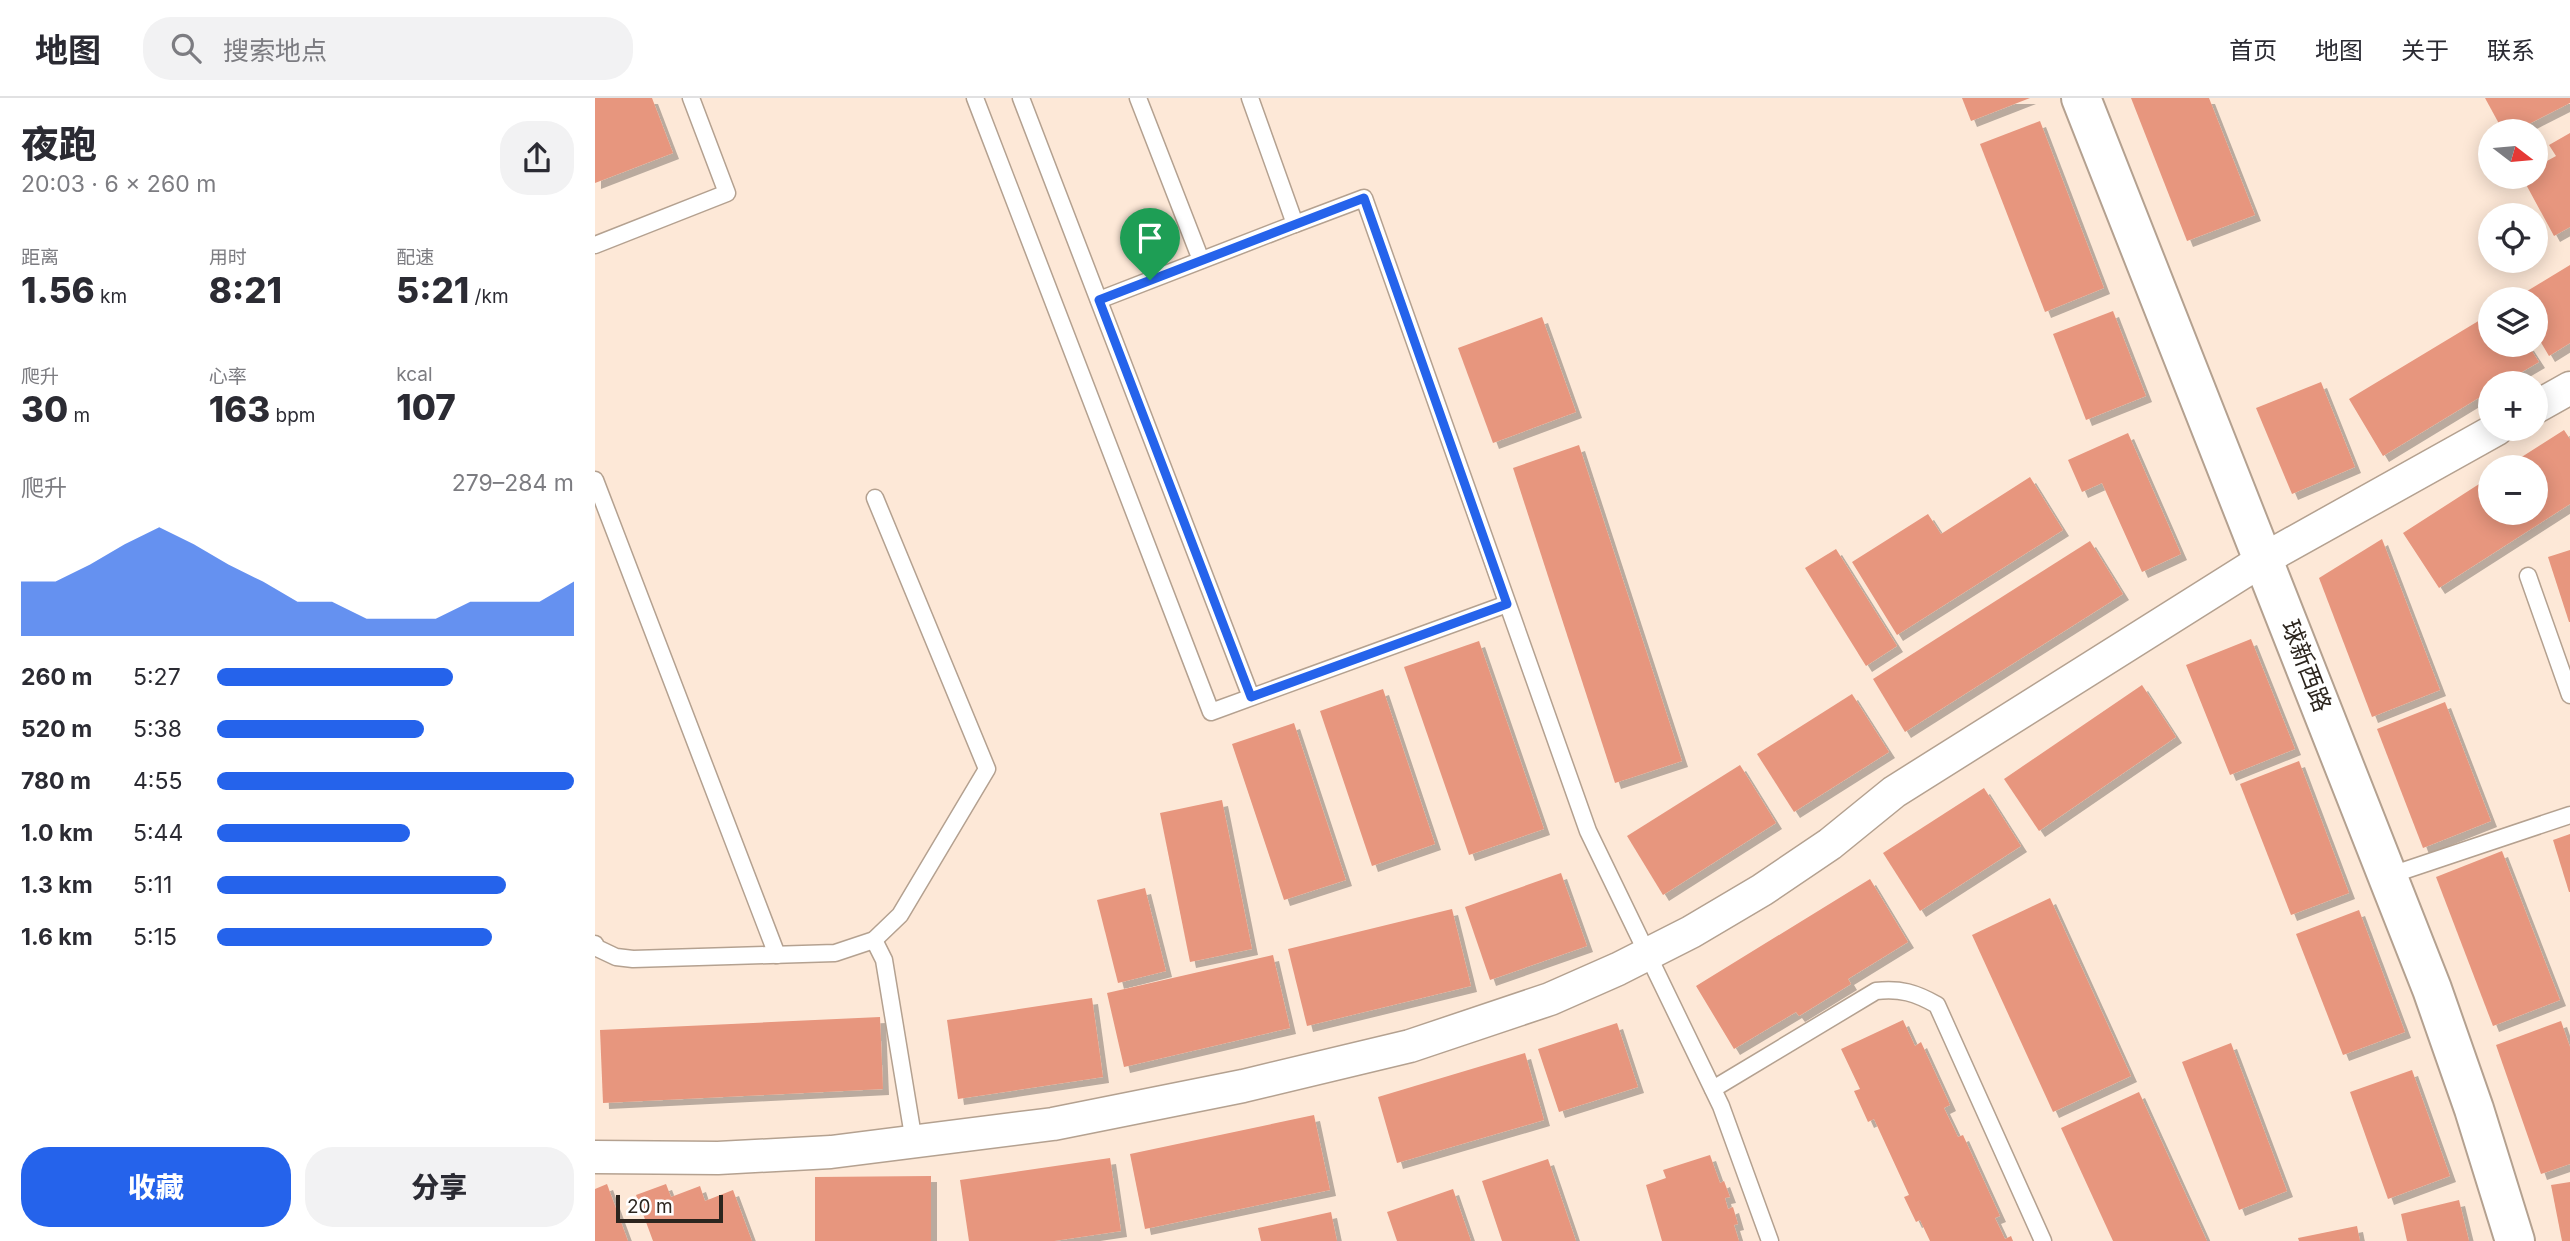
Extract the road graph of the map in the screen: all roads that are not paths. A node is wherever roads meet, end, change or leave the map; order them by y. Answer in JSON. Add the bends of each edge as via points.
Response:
{"nodes":[{"id":1,"x":691,"y":98,"type":"edge"},
{"id":2,"x":975,"y":98,"type":"edge"},
{"id":3,"x":1021,"y":98,"type":"edge"},
{"id":4,"x":1138,"y":98,"type":"edge"},
{"id":5,"x":1250,"y":98,"type":"edge"},
{"id":6,"x":2081,"y":98,"type":"edge"},
{"id":7,"x":1295,"y":223,"type":"junction"},
{"id":8,"x":595,"y":245,"type":"edge"},
{"id":9,"x":1201,"y":260,"type":"junction"},
{"id":10,"x":1099,"y":300,"type":"junction"},
{"id":11,"x":2570,"y":388,"type":"edge"},
{"id":12,"x":2548,"y":400,"type":"edge"},
{"id":13,"x":2478,"y":440,"type":"edge"},
{"id":14,"x":595,"y":480,"type":"edge"},
{"id":15,"x":875,"y":498,"type":"dead end"},
{"id":16,"x":2264,"y":559,"type":"junction"},
{"id":17,"x":2528,"y":576,"type":"dead end"},
{"id":18,"x":1507,"y":604,"type":"junction"},
{"id":19,"x":2570,"y":695,"type":"edge"},
{"id":20,"x":1251,"y":697,"type":"junction"},
{"id":21,"x":2570,"y":815,"type":"edge"},
{"id":22,"x":2388,"y":876,"type":"junction"},
{"id":23,"x":874,"y":940,"type":"junction"},
{"id":24,"x":595,"y":944,"type":"edge"},
{"id":25,"x":777,"y":955,"type":"junction"},
{"id":26,"x":1646,"y":955,"type":"junction"},
{"id":27,"x":1713,"y":1089,"type":"junction"},
{"id":28,"x":914,"y":1142,"type":"junction"},
{"id":29,"x":595,"y":1157,"type":"edge"},
{"id":30,"x":1770,"y":1241,"type":"edge"},
{"id":31,"x":2043,"y":1241,"type":"edge"},
{"id":32,"x":2515,"y":1241,"type":"edge"}],
"edges":[{"from":1,"to":8,"type":"lane","via":[[727,193]]},
{"from":2,"to":20,"type":"lane","via":[[1211,712]]},
{"from":3,"to":10,"type":"lane"},
{"from":4,"to":9,"type":"lane"},
{"from":5,"to":7,"type":"lane"},
{"from":6,"to":16,"type":"street","name":"球新西路"},
{"from":7,"to":9,"type":"lane"},
{"from":7,"to":18,"type":"lane","via":[[1364,198]]},
{"from":9,"to":10,"type":"lane"},
{"from":10,"to":20,"type":"lane"},
{"from":11,"to":12,"type":"street"},
{"from":13,"to":16,"type":"street"},
{"from":14,"to":25,"type":"lane"},
{"from":15,"to":23,"type":"lane","via":[[987,769],[900,915]]},
{"from":16,"to":22,"type":"street","name":"球新西路"},
{"from":16,"to":26,"type":"street","via":[[1894,792],[1830,844],[1762,890]]},
{"from":17,"to":19,"type":"lane"},
{"from":18,"to":20,"type":"lane"},
{"from":18,"to":26,"type":"lane","via":[[1588,831]]},
{"from":21,"to":22,"type":"lane"},
{"from":22,"to":32,"type":"street","name":"球新西路","via":[[2474,1109]]},
{"from":23,"to":25,"type":"lane","via":[[835,953]]},
{"from":23,"to":28,"type":"lane","via":[[884,960]]},
{"from":24,"to":25,"type":"lane","via":[[616,957],[633,959]]},
{"from":26,"to":27,"type":"lane"},
{"from":26,"to":28,"type":"street","via":[[1550,999],[1409,1046],[1149,1106]]},
{"from":27,"to":30,"type":"lane"},
{"from":27,"to":31,"type":"lane","via":[[1877,991],[1904,990],[1919,995],[1937,1005]]},
{"from":28,"to":29,"type":"street","via":[[719,1158]]}]}
